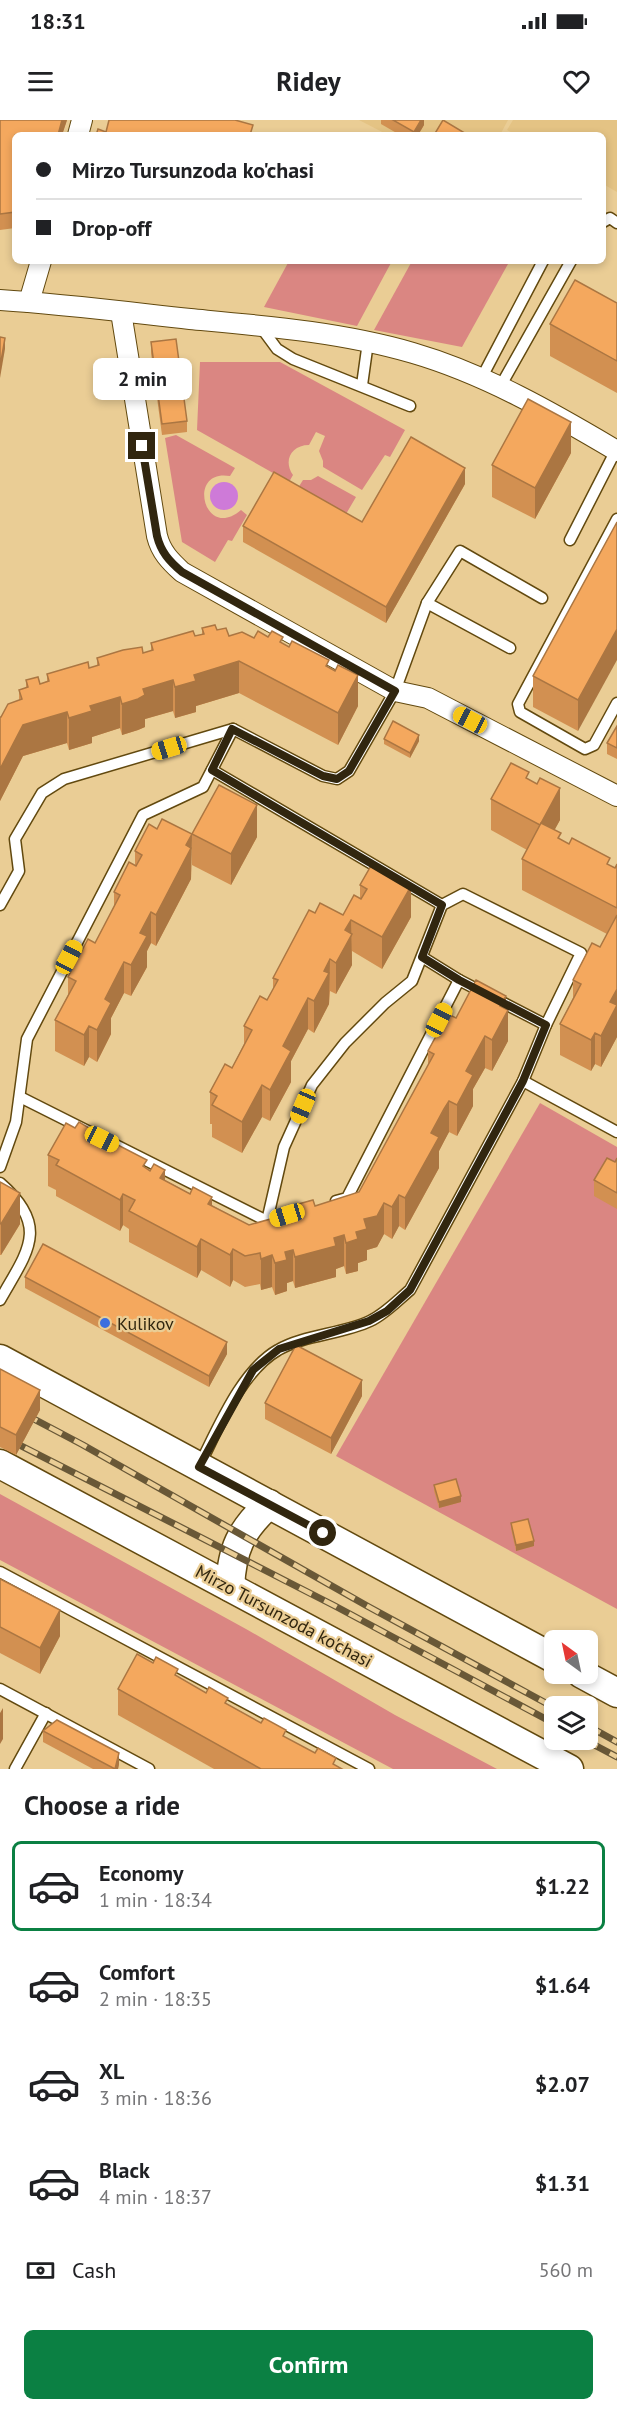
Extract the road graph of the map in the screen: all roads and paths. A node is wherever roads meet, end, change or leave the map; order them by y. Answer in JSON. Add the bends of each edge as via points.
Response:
{"nodes":[{"id":1,"x":40,"y":264,"type":"edge"},
{"id":2,"x":541,"y":264,"type":"edge"},
{"id":3,"x":569,"y":264,"type":"edge"},
{"id":4,"x":0,"y":300,"type":"edge"},
{"id":5,"x":29,"y":302,"type":"junction"},
{"id":6,"x":121,"y":312,"type":"junction"},
{"id":7,"x":260,"y":326,"type":"junction"},
{"id":8,"x":368,"y":342,"type":"junction"},
{"id":9,"x":481,"y":379,"type":"junction"},
{"id":10,"x":362,"y":386,"type":"junction"},
{"id":11,"x":500,"y":387,"type":"junction"},
{"id":12,"x":410,"y":406,"type":"dead end"},
{"id":13,"x":616,"y":451,"type":"edge"},
{"id":14,"x":617,"y":519,"type":"edge"},
{"id":15,"x":570,"y":540,"type":"dead end"},
{"id":16,"x":542,"y":598,"type":"dead end"},
{"id":17,"x":427,"y":603,"type":"junction"},
{"id":18,"x":510,"y":648,"type":"dead end"},
{"id":19,"x":395,"y":691,"type":"junction"},
{"id":20,"x":617,"y":703,"type":"edge"},
{"id":21,"x":232,"y":729,"type":"junction"},
{"id":22,"x":212,"y":770,"type":"junction"},
{"id":23,"x":617,"y":796,"type":"edge"},
{"id":24,"x":0,"y":905,"type":"edge"},
{"id":25,"x":442,"y":905,"type":"junction"},
{"id":26,"x":422,"y":957,"type":"junction"},
{"id":27,"x":459,"y":980,"type":"junction"},
{"id":28,"x":546,"y":1025,"type":"junction"},
{"id":29,"x":523,"y":1081,"type":"junction"},
{"id":30,"x":20,"y":1097,"type":"junction"},
{"id":31,"x":617,"y":1132,"type":"edge"},
{"id":32,"x":0,"y":1167,"type":"edge"},
{"id":33,"x":0,"y":1183,"type":"edge"},
{"id":34,"x":324,"y":1204,"type":"edge"},
{"id":35,"x":278,"y":1218,"type":"edge"},
{"id":36,"x":267,"y":1221,"type":"junction"},
{"id":37,"x":0,"y":1300,"type":"edge"},
{"id":38,"x":0,"y":1359,"type":"edge"},
{"id":39,"x":0,"y":1464,"type":"edge"},
{"id":40,"x":199,"y":1467,"type":"junction"},
{"id":41,"x":268,"y":1504,"type":"junction"},
{"id":42,"x":0,"y":1572,"type":"edge"},
{"id":43,"x":230,"y":1587,"type":"junction"},
{"id":44,"x":544,"y":1653,"type":"edge"},
{"id":45,"x":598,"y":1683,"type":"edge"},
{"id":46,"x":0,"y":1689,"type":"edge"},
{"id":47,"x":617,"y":1693,"type":"edge"},
{"id":48,"x":46,"y":1713,"type":"junction"},
{"id":49,"x":15,"y":1769,"type":"edge"},
{"id":50,"x":148,"y":1769,"type":"edge"},
{"id":51,"x":369,"y":1769,"type":"edge"},
{"id":52,"x":569,"y":1769,"type":"edge"}],
"edges":[{"from":1,"to":5,"type":"street"},
{"from":2,"to":9,"type":"lane"},
{"from":3,"to":11,"type":"lane"},
{"from":4,"to":5,"type":"street"},
{"from":5,"to":6,"type":"street"},
{"from":6,"to":7,"type":"street"},
{"from":6,"to":19,"type":"street","via":[[160,549],[182,572]]},
{"from":7,"to":8,"type":"street"},
{"from":7,"to":10,"type":"lane","via":[[277,349],[293,359]]},
{"from":8,"to":9,"type":"street","via":[[413,353]]},
{"from":8,"to":10,"type":"lane"},
{"from":9,"to":11,"type":"street"},
{"from":10,"to":12,"type":"lane"},
{"from":11,"to":13,"type":"street"},
{"from":13,"to":15,"type":"lane"},
{"from":14,"to":20,"type":"lane","via":[[518,704],[520,712],[585,749],[594,745]]},
{"from":16,"to":17,"type":"lane","via":[[460,551]]},
{"from":17,"to":18,"type":"lane"},
{"from":17,"to":19,"type":"lane"},
{"from":19,"to":21,"type":"lane","via":[[349,771],[337,779],[323,776]]},
{"from":19,"to":23,"type":"street","via":[[428,698]]},
{"from":21,"to":22,"type":"lane"},
{"from":21,"to":24,"type":"lane","via":[[64,779],[42,793],[15,839],[19,871]]},
{"from":22,"to":25,"type":"lane"},
{"from":22,"to":30,"type":"lane","via":[[203,787],[142,815],[27,1039]]},
{"from":25,"to":26,"type":"lane"},
{"from":25,"to":28,"type":"lane","via":[[463,894],[581,953]]},
{"from":26,"to":27,"type":"lane"},
{"from":26,"to":36,"type":"lane","via":[[412,981],[345,1043],[312,1085],[284,1148]]},
{"from":27,"to":28,"type":"lane"},
{"from":27,"to":34,"type":"lane","via":[[347,1197]]},
{"from":28,"to":29,"type":"lane"},
{"from":29,"to":31,"type":"lane"},
{"from":29,"to":40,"type":"lane","via":[[410,1290],[369,1321],[279,1349],[266,1358],[253,1370]]},
{"from":30,"to":32,"type":"lane","via":[[16,1122]]},
{"from":30,"to":36,"type":"lane"},
{"from":33,"to":37,"type":"lane","via":[[22,1206],[30,1233],[27,1253]]},
{"from":35,"to":36,"type":"lane"},
{"from":38,"to":40,"type":"main road"},
{"from":39,"to":43,"type":"main road","name":"Mirzo Tursunzoda ko'chasi"},
{"from":40,"to":41,"type":"main road"},
{"from":41,"to":43,"type":"main road","via":[[238,1541]]},
{"from":41,"to":44,"type":"main road"},
{"from":42,"to":51,"type":"lane"},
{"from":43,"to":52,"type":"main road","name":"Mirzo Tursunzoda ko'chasi"},
{"from":45,"to":47,"type":"main road"},
{"from":46,"to":48,"type":"lane"},
{"from":48,"to":49,"type":"lane"},
{"from":48,"to":50,"type":"lane"}]}
